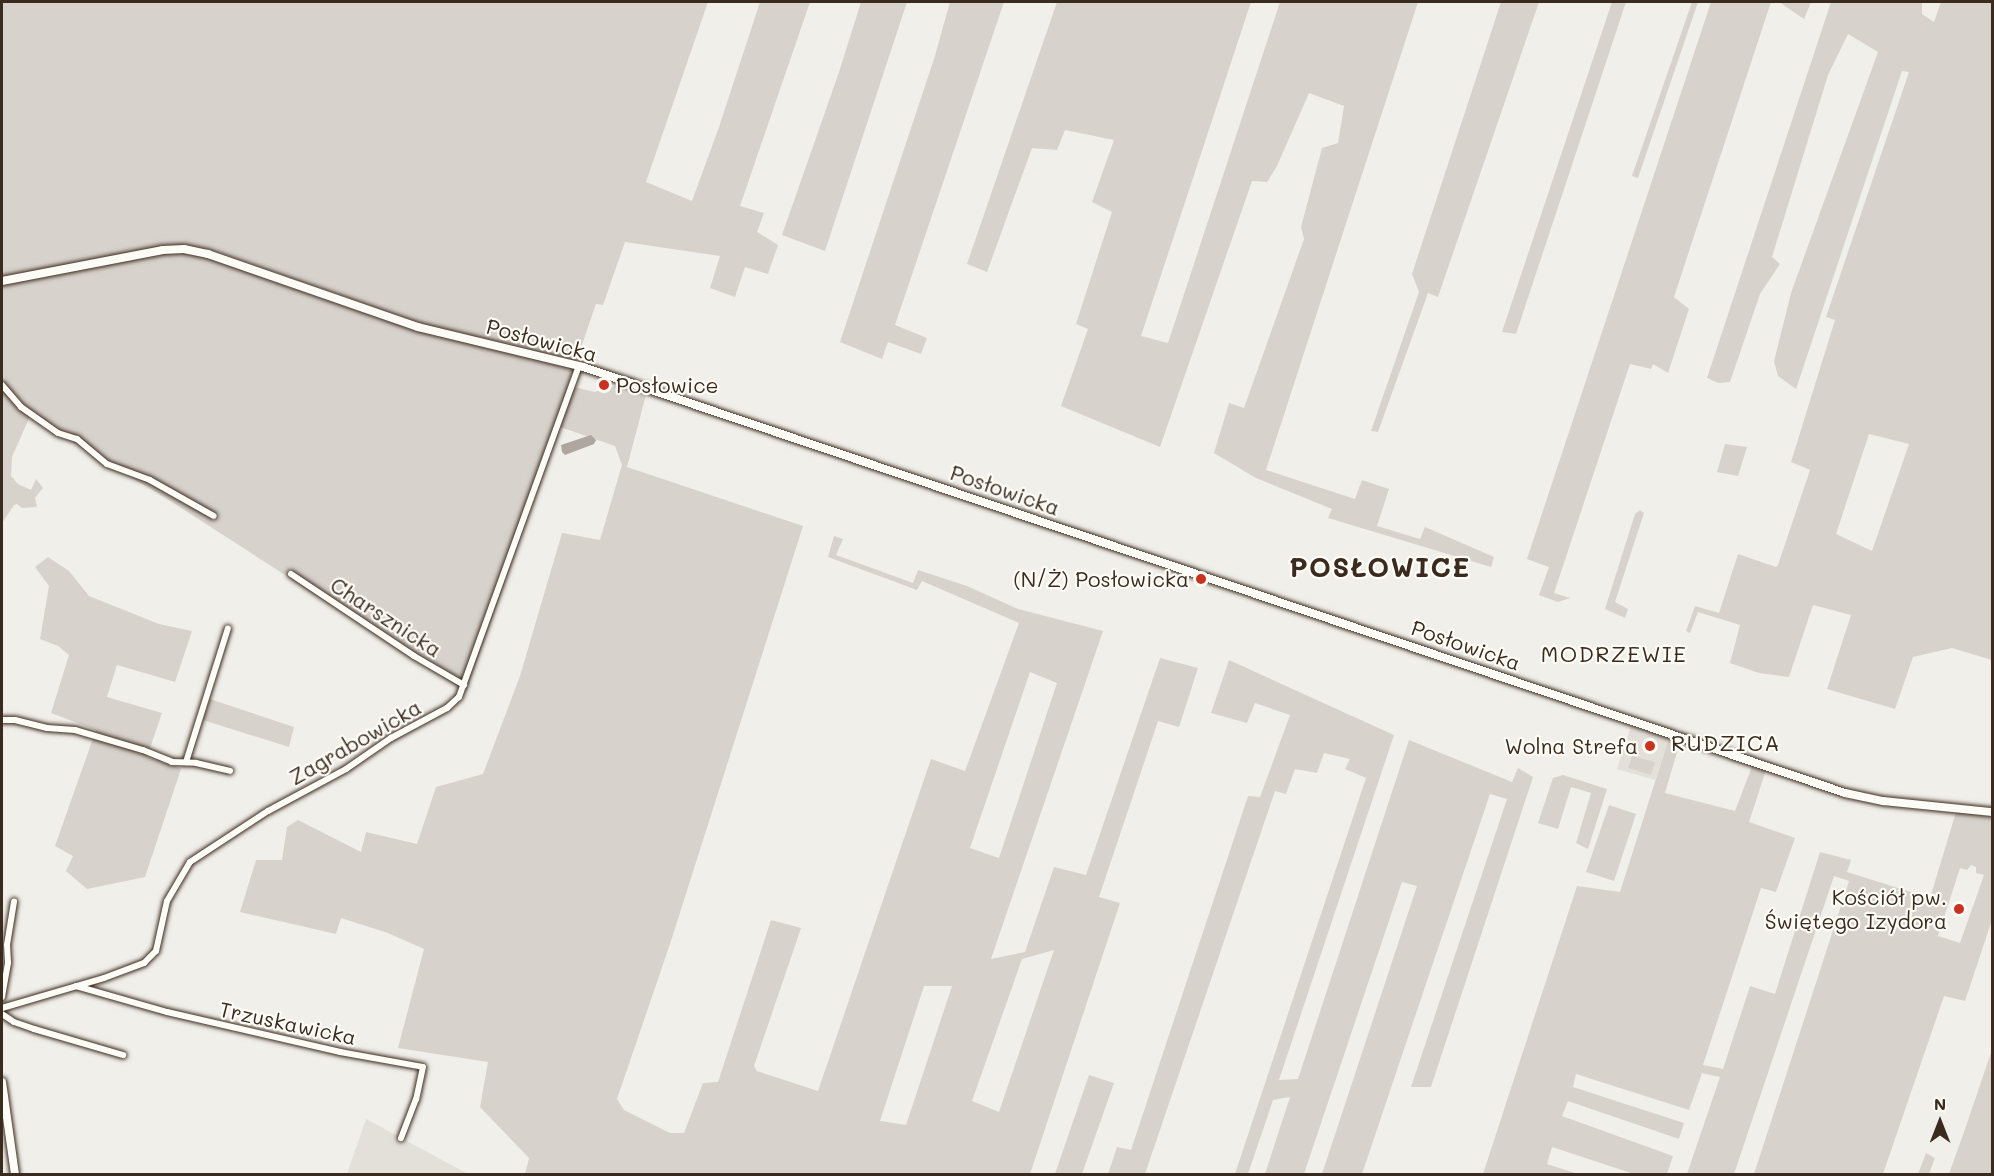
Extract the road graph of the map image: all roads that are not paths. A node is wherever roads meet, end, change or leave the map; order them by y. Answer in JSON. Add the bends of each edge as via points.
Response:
{"nodes":[{"id":1,"x":2,"y":281,"type":"edge"},
{"id":2,"x":579,"y":366,"type":"junction"},
{"id":3,"x":2,"y":385,"type":"edge"},
{"id":4,"x":214,"y":516,"type":"dead end"},
{"id":5,"x":291,"y":574,"type":"dead end"},
{"id":6,"x":228,"y":628,"type":"dead end"},
{"id":7,"x":464,"y":685,"type":"junction"},
{"id":8,"x":2,"y":720,"type":"edge"},
{"id":9,"x":186,"y":762,"type":"junction"},
{"id":10,"x":230,"y":771,"type":"dead end"},
{"id":11,"x":1992,"y":812,"type":"edge"},
{"id":12,"x":14,"y":902,"type":"dead end"},
{"id":13,"x":76,"y":986,"type":"junction"},
{"id":14,"x":2,"y":997,"type":"edge"},
{"id":15,"x":2,"y":1008,"type":"edge"},
{"id":16,"x":2,"y":1014,"type":"edge"},
{"id":17,"x":123,"y":1054,"type":"dead end"},
{"id":18,"x":2,"y":1082,"type":"edge"},
{"id":19,"x":402,"y":1138,"type":"dead end"},
{"id":20,"x":15,"y":1174,"type":"edge"}],
"edges":[{"from":1,"to":2,"type":"street","name":"Posłowicka","via":[[155,251],[184,249],[418,327]]},
{"from":2,"to":7,"type":"street","name":"Zagrabowicka"},
{"from":2,"to":11,"type":"street","name":"Posłowicka","via":[[1845,793],[1883,801]]},
{"from":3,"to":4,"type":"street","via":[[21,407],[58,433],[76,439],[107,464],[150,480]]},
{"from":5,"to":7,"type":"street","name":"Charsznicka"},
{"from":6,"to":9,"type":"street"},
{"from":7,"to":13,"type":"street","name":"Zagrabowicka","via":[[459,698],[447,708],[268,811],[190,862],[168,901],[156,951],[137,966]]},
{"from":8,"to":9,"type":"street","via":[[75,730],[172,762]]},
{"from":9,"to":10,"type":"street"},
{"from":12,"to":14,"type":"street"},
{"from":13,"to":15,"type":"street","name":"Zagrabowicka"},
{"from":13,"to":19,"type":"street","name":"Trzuskawicka","via":[[224,1026],[423,1067]]},
{"from":16,"to":17,"type":"street","via":[[34,1029]]},
{"from":18,"to":20,"type":"street"}]}
